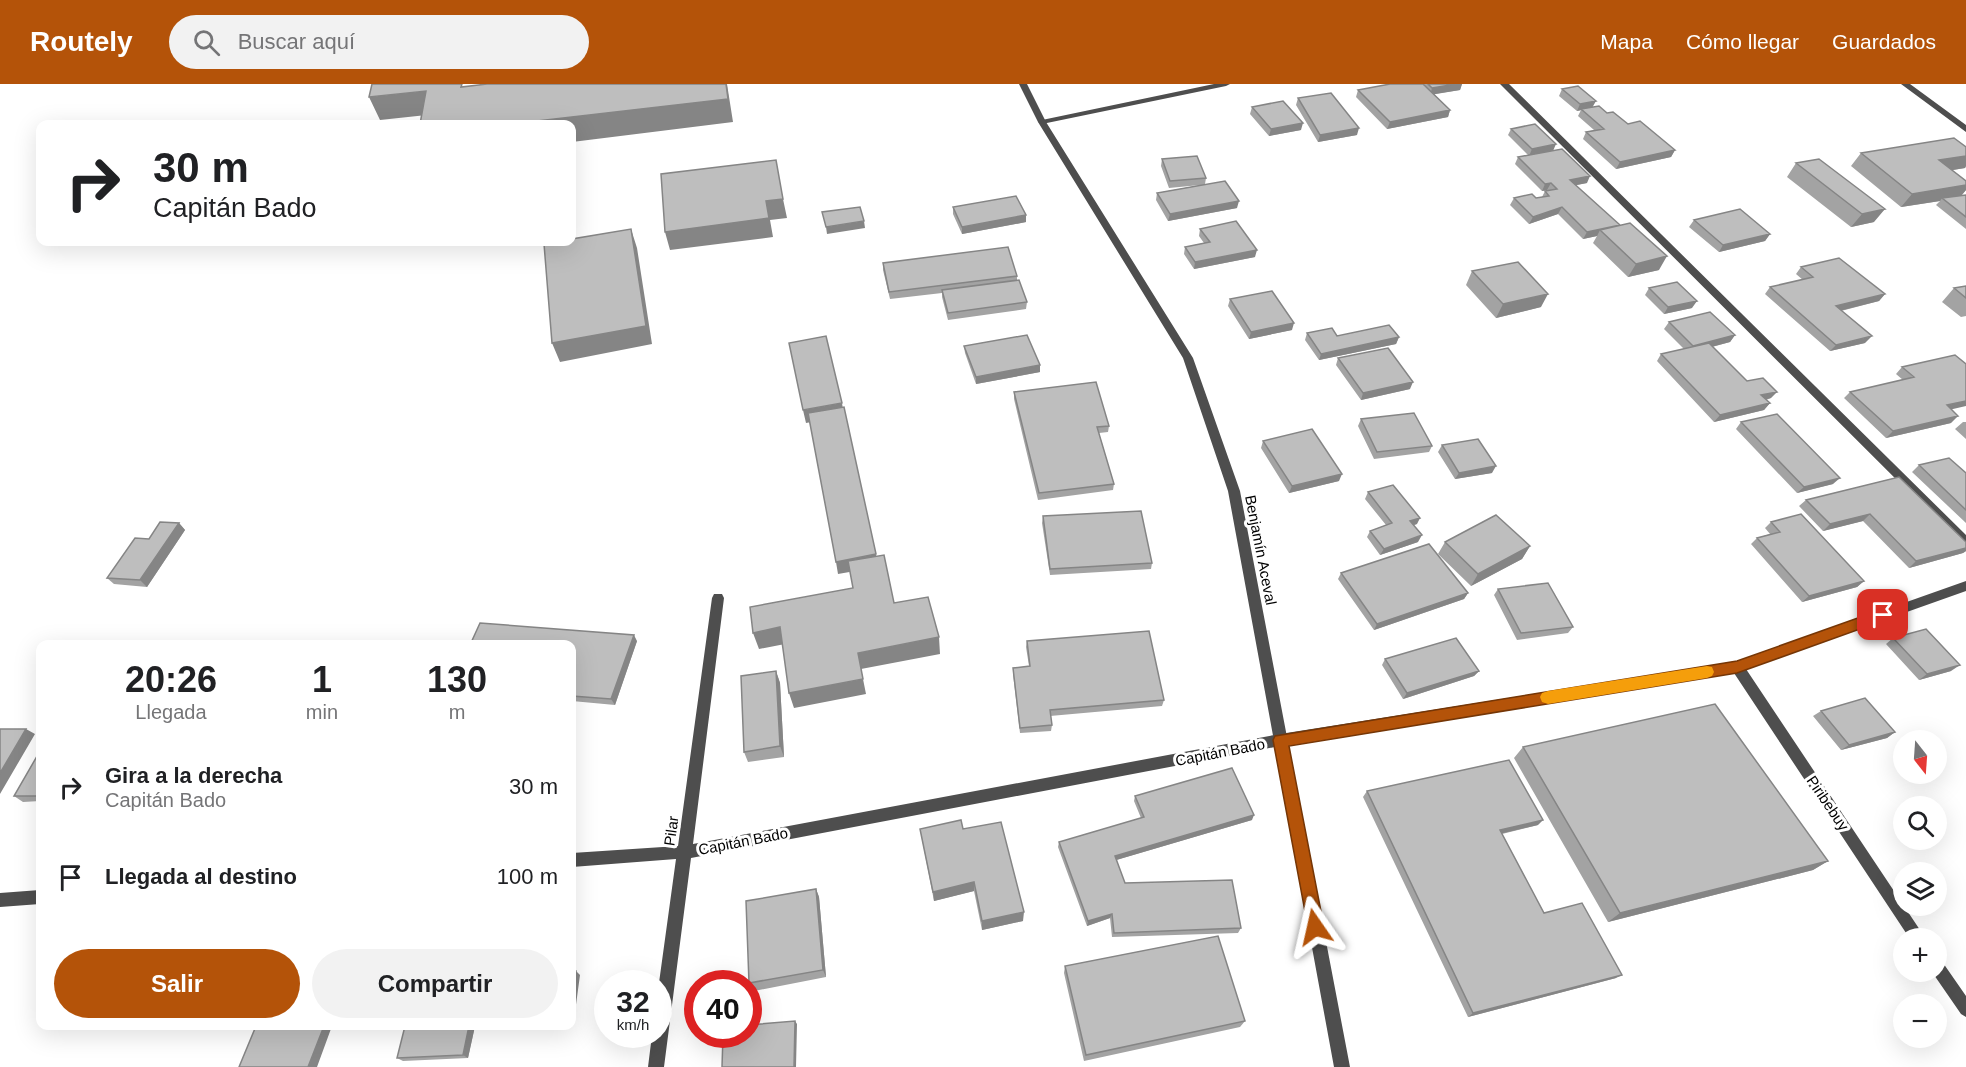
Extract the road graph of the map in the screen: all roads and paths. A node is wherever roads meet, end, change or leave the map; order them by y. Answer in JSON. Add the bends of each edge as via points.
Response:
{"nodes":[{"id":1,"x":1023,"y":84,"type":"edge"},
{"id":2,"x":1226,"y":84,"type":"edge"},
{"id":3,"x":1504,"y":84,"type":"edge"},
{"id":4,"x":1905,"y":84,"type":"edge"},
{"id":5,"x":1042,"y":122,"type":"junction"},
{"id":6,"x":1966,"y":129,"type":"edge"},
{"id":7,"x":1966,"y":542,"type":"edge"},
{"id":8,"x":1966,"y":586,"type":"edge"},
{"id":9,"x":718,"y":598,"type":"dead end"},
{"id":10,"x":1737,"y":667,"type":"junction"},
{"id":11,"x":1280,"y":740,"type":"junction"},
{"id":12,"x":685,"y":852,"type":"junction"},
{"id":13,"x":576,"y":860,"type":"edge"},
{"id":14,"x":36,"y":897,"type":"edge"},
{"id":15,"x":0,"y":900,"type":"edge"},
{"id":16,"x":1912,"y":928,"type":"edge"},
{"id":17,"x":1947,"y":981,"type":"edge"},
{"id":18,"x":1966,"y":1009,"type":"edge"},
{"id":19,"x":656,"y":1067,"type":"edge"},
{"id":20,"x":1342,"y":1067,"type":"edge"}],
"edges":[{"from":1,"to":5,"type":"street","name":"Benjamín Aceval"},
{"from":2,"to":5,"type":"street"},
{"from":3,"to":7,"type":"street"},
{"from":4,"to":6,"type":"street"},
{"from":5,"to":11,"type":"street","name":"Benjamín Aceval","via":[[1188,358],[1234,491]]},
{"from":8,"to":10,"type":"street","name":"Capitán Bado"},
{"from":9,"to":12,"type":"street","name":"Pilar"},
{"from":10,"to":11,"type":"street","name":"Capitán Bado"},
{"from":10,"to":16,"type":"street","name":"Piribebuy"},
{"from":11,"to":12,"type":"street","name":"Capitán Bado"},
{"from":11,"to":20,"type":"street","name":"Benjamín Aceval"},
{"from":12,"to":13,"type":"street","name":"Capitán Bado"},
{"from":12,"to":19,"type":"street","name":"Pilar"},
{"from":14,"to":15,"type":"street"},
{"from":17,"to":18,"type":"street"}]}
